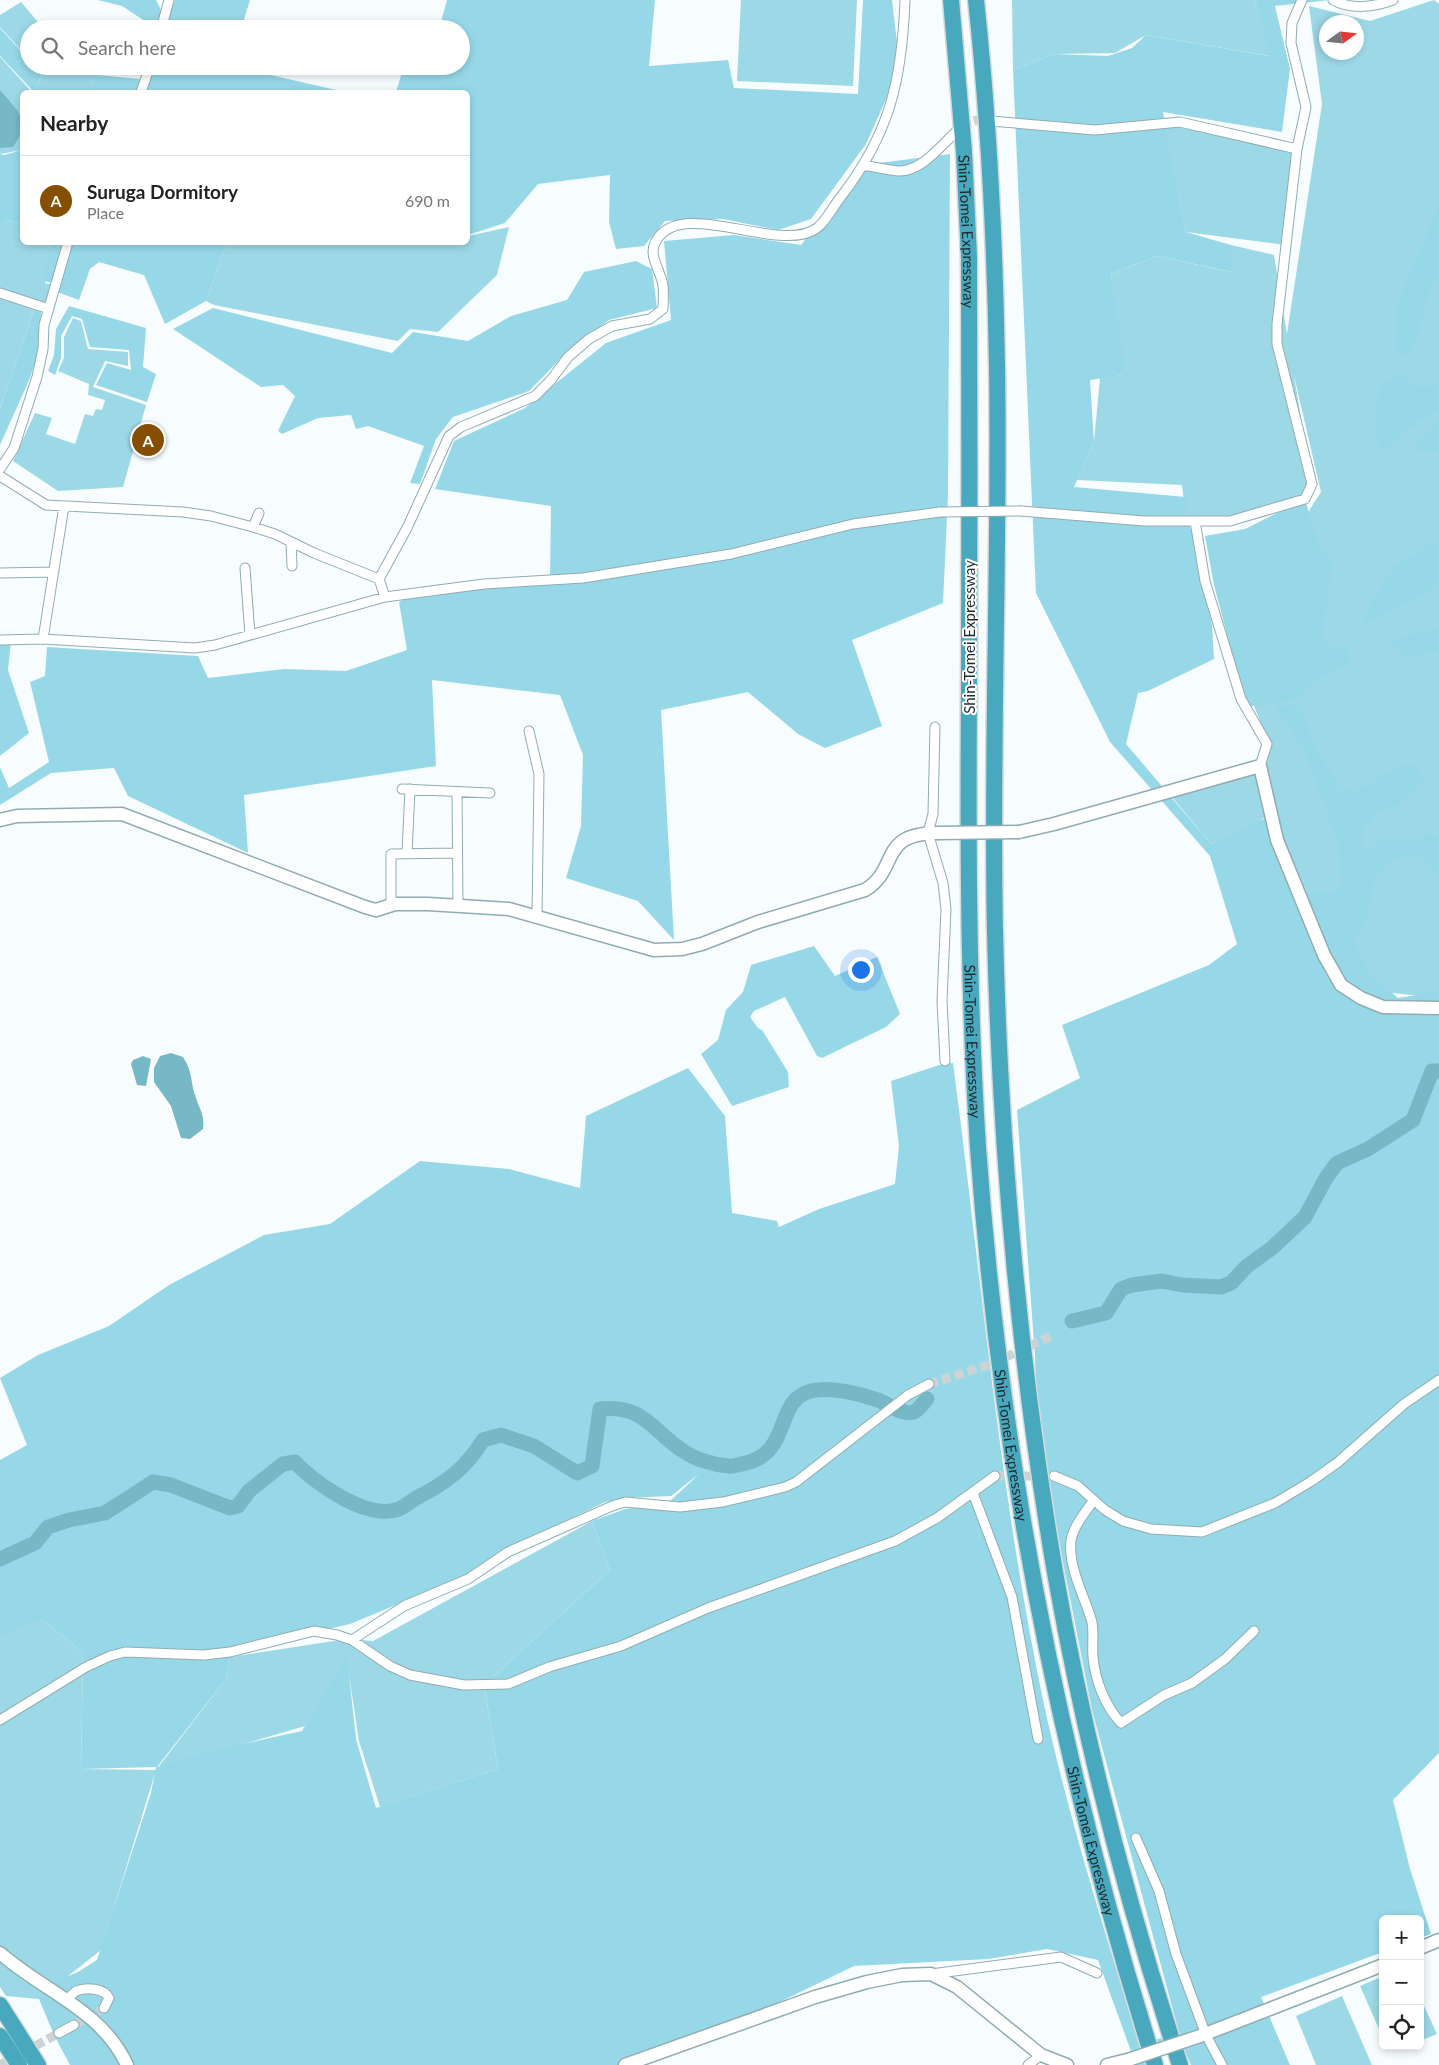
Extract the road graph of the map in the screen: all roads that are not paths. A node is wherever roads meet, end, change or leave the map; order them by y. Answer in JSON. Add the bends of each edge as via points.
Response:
{"nodes":[{"id":1,"x":169,"y":0,"type":"edge"},
{"id":2,"x":905,"y":0,"type":"edge"},
{"id":3,"x":951,"y":0,"type":"edge"},
{"id":4,"x":976,"y":0,"type":"edge"},
{"id":5,"x":1302,"y":0,"type":"edge"},
{"id":6,"x":1333,"y":0,"type":"edge"},
{"id":7,"x":1393,"y":0,"type":"edge"},
{"id":8,"x":164,"y":20,"type":"edge"},
{"id":9,"x":147,"y":75,"type":"edge"},
{"id":10,"x":143,"y":90,"type":"edge"},
{"id":11,"x":992,"y":120,"type":"tunnel mouth"},
{"id":12,"x":958,"y":130,"type":"tunnel mouth"},
{"id":13,"x":1297,"y":149,"type":"junction"},
{"id":14,"x":863,"y":165,"type":"junction"},
{"id":15,"x":67,"y":245,"type":"edge"},
{"id":16,"x":0,"y":293,"type":"edge"},
{"id":17,"x":49,"y":309,"type":"junction"},
{"id":18,"x":0,"y":469,"type":"edge"},
{"id":19,"x":0,"y":476,"type":"edge"},
{"id":20,"x":64,"y":506,"type":"junction"},
{"id":21,"x":259,"y":513,"type":"dead end"},
{"id":22,"x":1195,"y":521,"type":"junction"},
{"id":23,"x":253,"y":527,"type":"junction"},
{"id":24,"x":291,"y":542,"type":"junction"},
{"id":25,"x":292,"y":566,"type":"dead end"},
{"id":26,"x":245,"y":568,"type":"dead end"},
{"id":27,"x":54,"y":572,"type":"junction"},
{"id":28,"x":0,"y":573,"type":"edge"},
{"id":29,"x":379,"y":579,"type":"junction"},
{"id":30,"x":385,"y":597,"type":"junction"},
{"id":31,"x":250,"y":635,"type":"junction"},
{"id":32,"x":43,"y":639,"type":"junction"},
{"id":33,"x":0,"y":640,"type":"edge"},
{"id":34,"x":935,"y":727,"type":"dead end"},
{"id":35,"x":529,"y":731,"type":"dead end"},
{"id":36,"x":1260,"y":766,"type":"junction"},
{"id":37,"x":457,"y":792,"type":"junction"},
{"id":38,"x":490,"y":793,"type":"dead end"},
{"id":39,"x":0,"y":820,"type":"edge"},
{"id":40,"x":932,"y":833,"type":"junction"},
{"id":41,"x":457,"y":853,"type":"junction"},
{"id":42,"x":407,"y":854,"type":"junction"},
{"id":43,"x":458,"y":904,"type":"junction"},
{"id":44,"x":391,"y":905,"type":"junction"},
{"id":45,"x":537,"y":917,"type":"junction"},
{"id":46,"x":1439,"y":1008,"type":"edge"},
{"id":47,"x":945,"y":1061,"type":"dead end"},
{"id":48,"x":1439,"y":1380,"type":"edge"},
{"id":49,"x":929,"y":1384,"type":"tunnel mouth"},
{"id":50,"x":995,"y":1476,"type":"tunnel mouth"},
{"id":51,"x":1054,"y":1476,"type":"tunnel mouth"},
{"id":52,"x":973,"y":1493,"type":"junction"},
{"id":53,"x":1093,"y":1500,"type":"junction"},
{"id":54,"x":1254,"y":1631,"type":"dead end"},
{"id":55,"x":352,"y":1640,"type":"junction"},
{"id":56,"x":0,"y":1720,"type":"edge"},
{"id":57,"x":1038,"y":1739,"type":"dead end"},
{"id":58,"x":1136,"y":1838,"type":"dead end"},
{"id":59,"x":1439,"y":1940,"type":"edge"},
{"id":60,"x":1424,"y":1946,"type":"edge"},
{"id":61,"x":0,"y":1953,"type":"edge"},
{"id":62,"x":1379,"y":1967,"type":"edge"},
{"id":63,"x":1098,"y":1973,"type":"dead end"},
{"id":64,"x":930,"y":1974,"type":"junction"},
{"id":65,"x":66,"y":2000,"type":"junction"},
{"id":66,"x":0,"y":2005,"type":"edge"},
{"id":67,"x":104,"y":2008,"type":"dead end"},
{"id":68,"x":74,"y":2025,"type":"tunnel mouth"},
{"id":69,"x":59,"y":2033,"type":"tunnel mouth"},
{"id":70,"x":1203,"y":2035,"type":"junction"},
{"id":71,"x":0,"y":2036,"type":"edge"},
{"id":72,"x":1036,"y":2061,"type":"edge"},
{"id":73,"x":18,"y":2065,"type":"edge"},
{"id":74,"x":38,"y":2065,"type":"edge"},
{"id":75,"x":127,"y":2065,"type":"edge"},
{"id":76,"x":625,"y":2065,"type":"edge"},
{"id":77,"x":1067,"y":2065,"type":"edge"},
{"id":78,"x":1107,"y":2065,"type":"edge"},
{"id":79,"x":1155,"y":2065,"type":"edge"},
{"id":80,"x":1180,"y":2065,"type":"edge"},
{"id":81,"x":1222,"y":2065,"type":"edge"}],
"edges":[{"from":1,"to":8,"type":"street"},
{"from":2,"to":14,"type":"street","via":[[900,68],[880,136]]},
{"from":3,"to":79,"type":"highway","name":"Shin-Tomei Expressway","via":[[970,257],[969,906],[978,1138],[989,1269],[1022,1521],[1044,1640],[1093,1852]]},
{"from":4,"to":80,"type":"highway","name":"Shin-Tomei Expressway","via":[[994,253],[997,368],[995,932],[1004,1141],[1016,1284],[1043,1497],[1074,1669],[1124,1874]]},
{"from":5,"to":13,"type":"street","via":[[1292,23],[1291,43],[1306,107]]},
{"from":6,"to":7,"type":"street","via":[[1347,6],[1375,7]]},
{"from":9,"to":10,"type":"street"},
{"from":11,"to":13,"type":"street","via":[[1095,130],[1180,122]]},
{"from":12,"to":14,"type":"street","via":[[942,147],[912,169],[899,171]]},
{"from":13,"to":22,"type":"street","via":[[1277,344],[1312,484],[1304,499],[1230,521]]},
{"from":14,"to":29,"type":"street","via":[[816,228],[790,236],[723,225],[679,225],[665,230],[652,250],[663,286],[663,309],[650,319],[612,326],[568,357],[534,396],[461,427],[449,436],[407,528]]},
{"from":15,"to":17,"type":"street"},
{"from":16,"to":17,"type":"street"},
{"from":17,"to":18,"type":"street","via":[[37,377],[14,448]]},
{"from":19,"to":20,"type":"street","via":[[46,505]]},
{"from":20,"to":23,"type":"street","via":[[183,512]]},
{"from":20,"to":27,"type":"street"},
{"from":21,"to":23,"type":"street"},
{"from":22,"to":30,"type":"street","bridge":true,"via":[[1144,521],[1021,511],[940,512],[853,524],[731,554],[583,578],[484,584]]},
{"from":22,"to":36,"type":"street","via":[[1205,581],[1238,690],[1266,744]]},
{"from":23,"to":24,"type":"street"},
{"from":24,"to":25,"type":"street"},
{"from":24,"to":29,"type":"street"},
{"from":26,"to":31,"type":"street"},
{"from":27,"to":28,"type":"street"},
{"from":27,"to":32,"type":"street"},
{"from":29,"to":30,"type":"street"},
{"from":30,"to":31,"type":"street"},
{"from":31,"to":32,"type":"street","via":[[195,648]]},
{"from":32,"to":33,"type":"street"},
{"from":34,"to":40,"type":"street"},
{"from":35,"to":45,"type":"street","via":[[539,774]]},
{"from":36,"to":40,"type":"street","bridge":true,"via":[[1019,832]]},
{"from":36,"to":46,"type":"street","via":[[1277,840],[1324,955],[1341,985],[1383,1007]]},
{"from":37,"to":38,"type":"street"},
{"from":37,"to":41,"type":"street"},
{"from":37,"to":42,"type":"street","via":[[406,789]]},
{"from":39,"to":44,"type":"street","via":[[17,816],[122,814],[365,907],[376,910]]},
{"from":40,"to":45,"type":"street","via":[[908,837],[894,848],[875,884],[865,890],[682,949],[654,950]]},
{"from":40,"to":47,"type":"street","via":[[946,909],[942,1001]]},
{"from":41,"to":42,"type":"street"},
{"from":41,"to":43,"type":"street"},
{"from":42,"to":44,"type":"street","via":[[391,854]]},
{"from":43,"to":44,"type":"street"},
{"from":43,"to":45,"type":"street","via":[[509,909]]},
{"from":48,"to":53,"type":"street","via":[[1404,1404],[1337,1463],[1310,1482],[1275,1502],[1202,1532],[1151,1529],[1131,1524]]},
{"from":49,"to":55,"type":"street","via":[[908,1395],[796,1482],[785,1487],[723,1502],[680,1507],[625,1502],[612,1506],[508,1552],[468,1579],[404,1606]]},
{"from":50,"to":52,"type":"street"},
{"from":51,"to":53,"type":"street","via":[[1078,1486]]},
{"from":52,"to":55,"type":"street","via":[[895,1541],[708,1608],[621,1646],[550,1667],[508,1684],[464,1685],[410,1675],[390,1666]]},
{"from":52,"to":57,"type":"street","via":[[1012,1597]]},
{"from":53,"to":54,"type":"street","via":[[1074,1532],[1072,1550],[1076,1580],[1092,1622],[1093,1658],[1098,1680],[1111,1712],[1121,1723],[1164,1695],[1192,1682],[1225,1659]]},
{"from":55,"to":56,"type":"street","via":[[314,1631],[230,1652],[204,1655],[125,1652],[86,1667]]},
{"from":58,"to":70,"type":"street","via":[[1159,1891]]},
{"from":59,"to":60,"type":"street"},
{"from":61,"to":65,"type":"street"},
{"from":62,"to":70,"type":"street"},
{"from":63,"to":64,"type":"street","via":[[1061,1957]]},
{"from":64,"to":72,"type":"street","via":[[957,1987]]},
{"from":64,"to":76,"type":"street","via":[[902,1975],[858,1984]]},
{"from":65,"to":67,"type":"street","via":[[76,1991],[99,1989],[109,1998]]},
{"from":65,"to":75,"type":"street","via":[[106,2032]]},
{"from":66,"to":74,"type":"highway"},
{"from":68,"to":69,"type":"street"},
{"from":70,"to":78,"type":"street","bridge":true},
{"from":70,"to":81,"type":"street"},
{"from":71,"to":73,"type":"highway"},
{"from":72,"to":77,"type":"street"}]}
